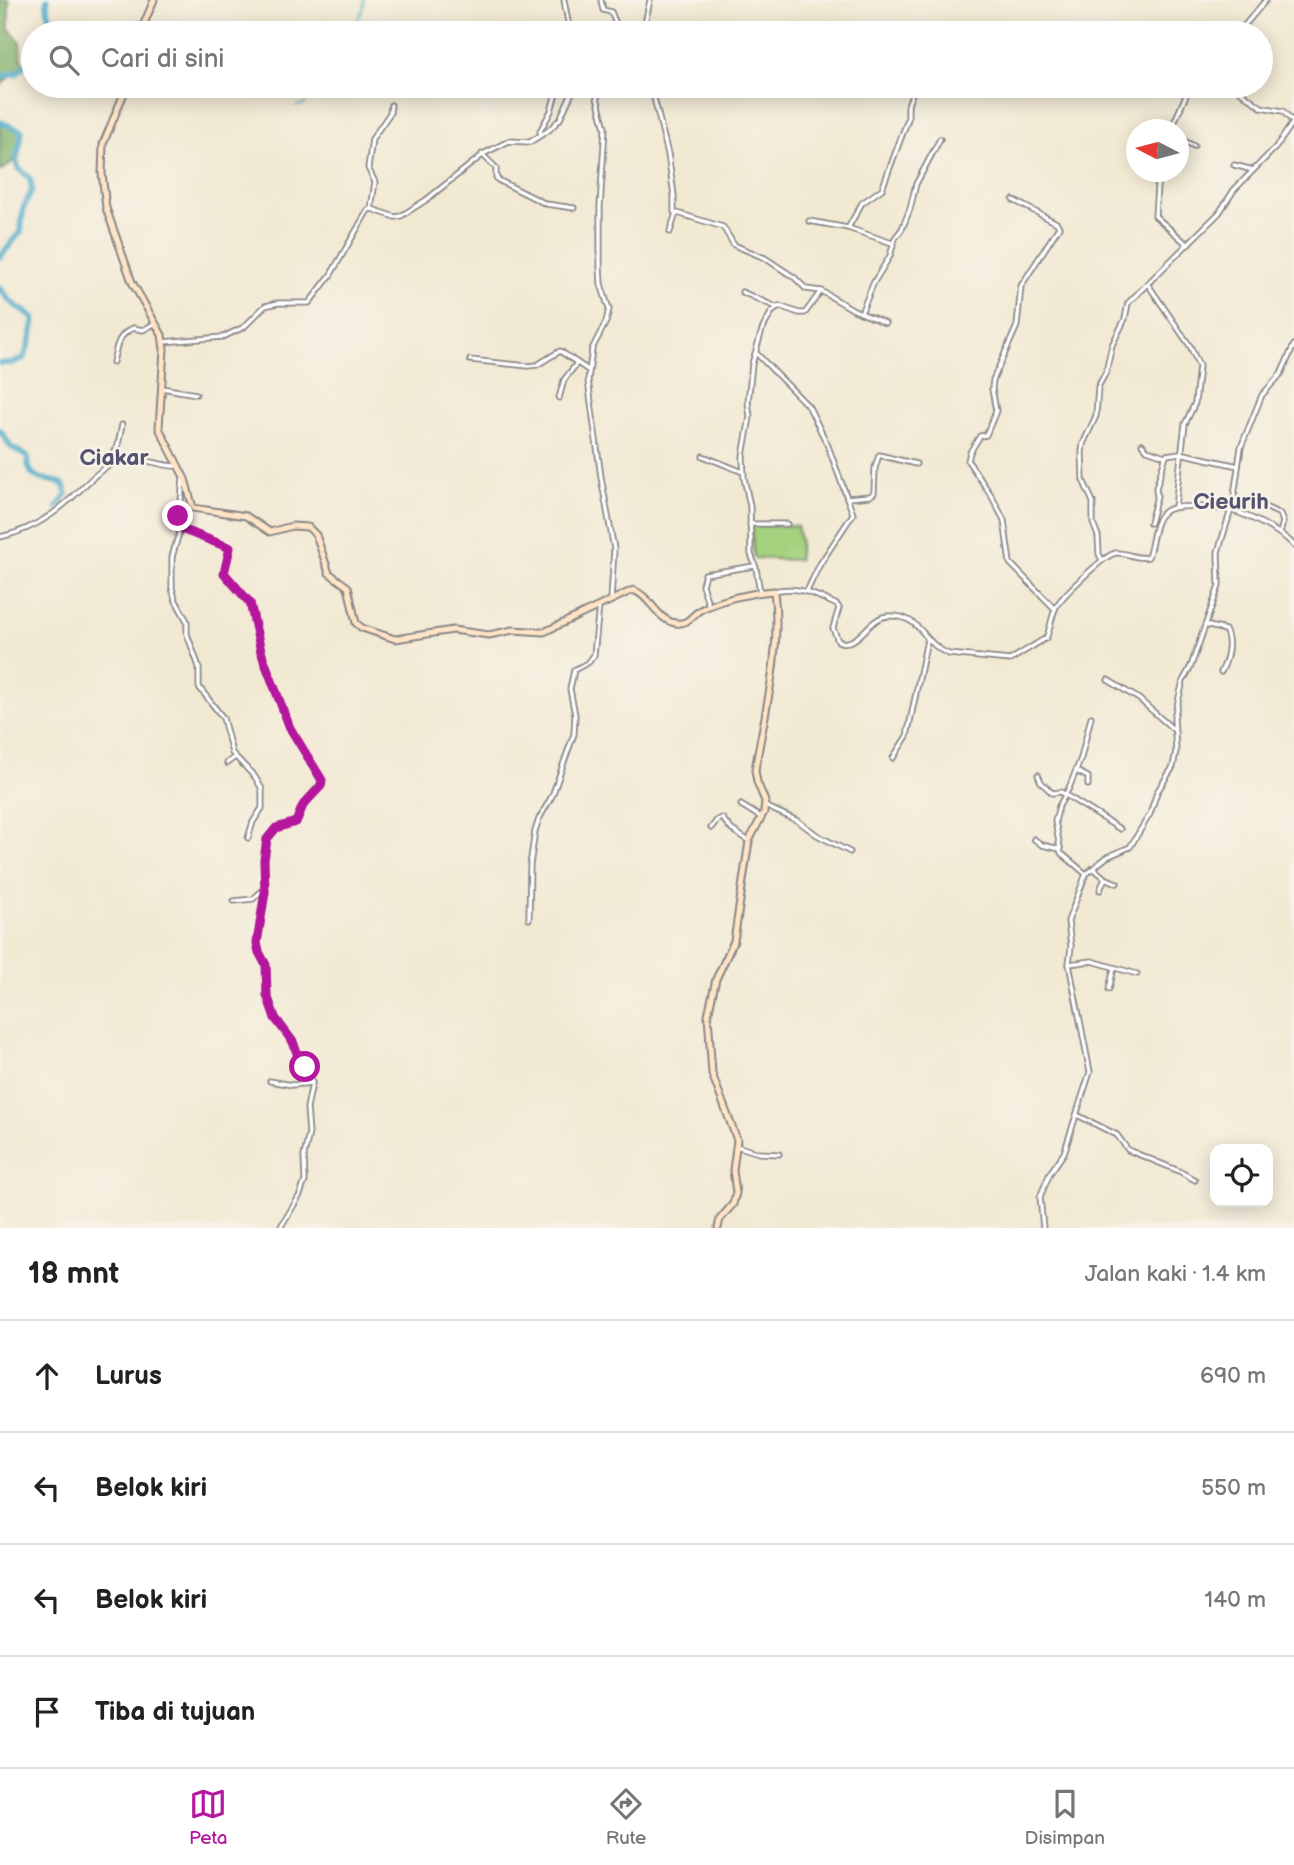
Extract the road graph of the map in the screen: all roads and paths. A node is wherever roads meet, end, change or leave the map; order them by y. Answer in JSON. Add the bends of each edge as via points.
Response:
{"nodes":[{"id":1,"x":154,"y":0,"type":"edge"},
{"id":2,"x":564,"y":0,"type":"edge"},
{"id":3,"x":601,"y":0,"type":"edge"},
{"id":4,"x":650,"y":0,"type":"edge"},
{"id":5,"x":1266,"y":0,"type":"edge"},
{"id":6,"x":145,"y":21,"type":"edge"},
{"id":7,"x":568,"y":21,"type":"edge"},
{"id":8,"x":615,"y":21,"type":"edge"},
{"id":9,"x":646,"y":21,"type":"edge"},
{"id":10,"x":1248,"y":21,"type":"edge"},
{"id":11,"x":122,"y":98,"type":"edge"},
{"id":12,"x":555,"y":98,"type":"edge"},
{"id":13,"x":570,"y":98,"type":"edge"},
{"id":14,"x":597,"y":98,"type":"edge"},
{"id":15,"x":653,"y":98,"type":"edge"},
{"id":16,"x":911,"y":98,"type":"edge"},
{"id":17,"x":1185,"y":98,"type":"edge"},
{"id":18,"x":1249,"y":98,"type":"edge"},
{"id":19,"x":391,"y":105,"type":"dead end"},
{"id":20,"x":1176,"y":119,"type":"edge"},
{"id":21,"x":1294,"y":122,"type":"edge"},
{"id":22,"x":541,"y":135,"type":"junction"},
{"id":23,"x":940,"y":139,"type":"dead end"},
{"id":24,"x":1189,"y":143,"type":"edge"},
{"id":25,"x":1195,"y":146,"type":"dead end"},
{"id":26,"x":482,"y":155,"type":"junction"},
{"id":27,"x":1234,"y":165,"type":"dead end"},
{"id":28,"x":1253,"y":170,"type":"junction"},
{"id":29,"x":1157,"y":182,"type":"edge"},
{"id":30,"x":1013,"y":200,"type":"dead end"},
{"id":31,"x":574,"y":208,"type":"dead end"},
{"id":32,"x":371,"y":209,"type":"junction"},
{"id":33,"x":676,"y":213,"type":"junction"},
{"id":34,"x":809,"y":221,"type":"dead end"},
{"id":35,"x":848,"y":228,"type":"junction"},
{"id":36,"x":670,"y":232,"type":"dead end"},
{"id":37,"x":892,"y":243,"type":"junction"},
{"id":38,"x":1188,"y":245,"type":"junction"},
{"id":39,"x":1149,"y":285,"type":"junction"},
{"id":40,"x":821,"y":291,"type":"junction"},
{"id":41,"x":743,"y":292,"type":"dead end"},
{"id":42,"x":776,"y":307,"type":"junction"},
{"id":43,"x":861,"y":313,"type":"junction"},
{"id":44,"x":156,"y":323,"type":"junction"},
{"id":45,"x":885,"y":323,"type":"dead end"},
{"id":46,"x":163,"y":342,"type":"junction"},
{"id":47,"x":1294,"y":345,"type":"edge"},
{"id":48,"x":755,"y":353,"type":"junction"},
{"id":49,"x":470,"y":359,"type":"dead end"},
{"id":50,"x":113,"y":362,"type":"dead end"},
{"id":51,"x":577,"y":363,"type":"junction"},
{"id":52,"x":588,"y":370,"type":"junction"},
{"id":53,"x":162,"y":388,"type":"junction"},
{"id":54,"x":195,"y":394,"type":"dead end"},
{"id":55,"x":559,"y":398,"type":"dead end"},
{"id":56,"x":122,"y":425,"type":"dead end"},
{"id":57,"x":1142,"y":444,"type":"dead end"},
{"id":58,"x":1180,"y":453,"type":"junction"},
{"id":59,"x":703,"y":456,"type":"dead end"},
{"id":60,"x":1165,"y":456,"type":"junction"},
{"id":61,"x":916,"y":464,"type":"dead end"},
{"id":62,"x":177,"y":466,"type":"junction"},
{"id":63,"x":1238,"y":466,"type":"junction"},
{"id":64,"x":106,"y":468,"type":"junction"},
{"id":65,"x":743,"y":472,"type":"junction"},
{"id":66,"x":182,"y":475,"type":"junction"},
{"id":67,"x":847,"y":498,"type":"junction"},
{"id":68,"x":1250,"y":500,"type":"dead end"},
{"id":69,"x":1175,"y":507,"type":"junction"},
{"id":70,"x":1230,"y":511,"type":"junction"},
{"id":71,"x":1150,"y":523,"type":"dead end"},
{"id":72,"x":750,"y":524,"type":"junction"},
{"id":73,"x":788,"y":524,"type":"dead end"},
{"id":74,"x":181,"y":526,"type":"junction"},
{"id":75,"x":1280,"y":533,"type":"junction"},
{"id":76,"x":0,"y":537,"type":"edge"},
{"id":77,"x":1294,"y":546,"type":"edge"},
{"id":78,"x":1102,"y":560,"type":"junction"},
{"id":79,"x":754,"y":566,"type":"junction"},
{"id":80,"x":774,"y":591,"type":"junction"},
{"id":81,"x":807,"y":591,"type":"junction"},
{"id":82,"x":760,"y":592,"type":"junction"},
{"id":83,"x":611,"y":600,"type":"junction"},
{"id":84,"x":599,"y":606,"type":"junction"},
{"id":85,"x":709,"y":606,"type":"junction"},
{"id":86,"x":1055,"y":609,"type":"junction"},
{"id":87,"x":1205,"y":625,"type":"junction"},
{"id":88,"x":927,"y":640,"type":"junction"},
{"id":89,"x":1221,"y":672,"type":"dead end"},
{"id":90,"x":1108,"y":680,"type":"dead end"},
{"id":91,"x":1091,"y":717,"type":"dead end"},
{"id":92,"x":1174,"y":730,"type":"junction"},
{"id":93,"x":235,"y":757,"type":"junction"},
{"id":94,"x":893,"y":758,"type":"dead end"},
{"id":95,"x":226,"y":764,"type":"dead end"},
{"id":96,"x":1076,"y":771,"type":"junction"},
{"id":97,"x":1038,"y":775,"type":"dead end"},
{"id":98,"x":1088,"y":785,"type":"dead end"},
{"id":99,"x":1065,"y":796,"type":"junction"},
{"id":100,"x":741,"y":805,"type":"dead end"},
{"id":101,"x":765,"y":806,"type":"junction"},
{"id":102,"x":762,"y":818,"type":"junction"},
{"id":103,"x":711,"y":828,"type":"dead end"},
{"id":104,"x":1120,"y":829,"type":"dead end"},
{"id":105,"x":248,"y":838,"type":"dead end"},
{"id":106,"x":1034,"y":839,"type":"dead end"},
{"id":107,"x":749,"y":841,"type":"junction"},
{"id":108,"x":1060,"y":849,"type":"junction"},
{"id":109,"x":850,"y":852,"type":"dead end"},
{"id":110,"x":1093,"y":868,"type":"junction"},
{"id":111,"x":1086,"y":874,"type":"junction"},
{"id":112,"x":1105,"y":878,"type":"junction"},
{"id":113,"x":1116,"y":883,"type":"dead end"},
{"id":114,"x":265,"y":887,"type":"junction"},
{"id":115,"x":1100,"y":890,"type":"dead end"},
{"id":116,"x":234,"y":901,"type":"dead end"},
{"id":117,"x":528,"y":919,"type":"dead end"},
{"id":118,"x":1069,"y":964,"type":"junction"},
{"id":119,"x":1114,"y":968,"type":"junction"},
{"id":120,"x":1137,"y":974,"type":"dead end"},
{"id":121,"x":1109,"y":989,"type":"dead end"},
{"id":122,"x":270,"y":1082,"type":"dead end"},
{"id":123,"x":312,"y":1083,"type":"junction"},
{"id":124,"x":1077,"y":1115,"type":"junction"},
{"id":125,"x":736,"y":1146,"type":"junction"},
{"id":126,"x":779,"y":1154,"type":"dead end"},
{"id":127,"x":1195,"y":1180,"type":"dead end"},
{"id":128,"x":279,"y":1228,"type":"edge"},
{"id":129,"x":718,"y":1228,"type":"edge"},
{"id":130,"x":1043,"y":1228,"type":"edge"}],
"edges":[{"from":1,"to":6,"type":"street"},
{"from":2,"to":7,"type":"street"},
{"from":3,"to":8,"type":"street","via":[[603,10],[611,12]]},
{"from":4,"to":9,"type":"street"},
{"from":5,"to":10,"type":"street"},
{"from":11,"to":44,"type":"street","via":[[103,144],[104,191],[125,265]]},
{"from":12,"to":22,"type":"street"},
{"from":13,"to":22,"type":"street","via":[[563,114]]},
{"from":14,"to":52,"type":"street","via":[[605,128],[601,285],[609,312]]},
{"from":15,"to":33,"type":"street"},
{"from":16,"to":35,"type":"street","via":[[908,120],[882,190],[862,203]]},
{"from":17,"to":20,"type":"street"},
{"from":18,"to":21,"type":"street","via":[[1261,107],[1283,111]]},
{"from":19,"to":32,"type":"street","via":[[371,141]]},
{"from":21,"to":28,"type":"street"},
{"from":22,"to":26,"type":"street","via":[[529,143],[507,141]]},
{"from":23,"to":37,"type":"street"},
{"from":24,"to":25,"type":"street"},
{"from":26,"to":31,"type":"street","via":[[497,170],[498,180],[546,204]]},
{"from":26,"to":32,"type":"street","via":[[404,214],[395,217]]},
{"from":27,"to":28,"type":"street"},
{"from":28,"to":38,"type":"street"},
{"from":29,"to":38,"type":"street","via":[[1155,216]]},
{"from":30,"to":86,"type":"street","via":[[1059,227],[1021,286],[1016,330],[993,383],[996,413],[968,461],[1004,520],[1010,563]]},
{"from":32,"to":46,"type":"street","via":[[309,303],[265,306],[244,327],[223,337]]},
{"from":33,"to":36,"type":"street"},
{"from":33,"to":40,"type":"street","via":[[723,227],[734,245],[765,258],[806,289]]},
{"from":34,"to":35,"type":"street"},
{"from":35,"to":37,"type":"street"},
{"from":37,"to":43,"type":"street"},
{"from":38,"to":39,"type":"street"},
{"from":39,"to":58,"type":"street","via":[[1198,364],[1195,403],[1185,422]]},
{"from":39,"to":78,"type":"street","via":[[1128,303],[1098,387],[1096,416],[1083,444],[1083,480],[1093,502]]},
{"from":40,"to":42,"type":"street","via":[[805,313]]},
{"from":40,"to":43,"type":"street"},
{"from":41,"to":42,"type":"street"},
{"from":42,"to":48,"type":"street"},
{"from":43,"to":45,"type":"street"},
{"from":44,"to":46,"type":"street"},
{"from":44,"to":50,"type":"street","via":[[124,334]]},
{"from":46,"to":53,"type":"street"},
{"from":47,"to":63,"type":"street","via":[[1287,364],[1262,395]]},
{"from":48,"to":65,"type":"street"},
{"from":48,"to":67,"type":"street","via":[[809,407]]},
{"from":49,"to":51,"type":"street","via":[[528,366],[560,351]]},
{"from":51,"to":52,"type":"street"},
{"from":51,"to":55,"type":"street","via":[[564,380]]},
{"from":52,"to":83,"type":"street","via":[[614,554]]},
{"from":53,"to":54,"type":"street"},
{"from":53,"to":62,"type":"street","via":[[159,428]]},
{"from":56,"to":64,"type":"street"},
{"from":57,"to":60,"type":"street"},
{"from":58,"to":60,"type":"street"},
{"from":58,"to":63,"type":"street"},
{"from":58,"to":69,"type":"street"},
{"from":59,"to":65,"type":"street"},
{"from":60,"to":71,"type":"street"},
{"from":61,"to":67,"type":"street","via":[[878,455],[874,493]]},
{"from":62,"to":64,"type":"street","via":[[127,459]]},
{"from":62,"to":66,"type":"street"},
{"from":63,"to":70,"type":"street"},
{"from":64,"to":76,"type":"street","via":[[52,515]]},
{"from":65,"to":72,"type":"street"},
{"from":66,"to":74,"type":"street"},
{"from":66,"to":84,"type":"street","via":[[195,509],[249,516],[270,531],[308,527],[316,535],[328,573],[348,587],[356,623],[376,634],[395,639],[453,630],[489,635],[513,630],[544,632]]},
{"from":67,"to":81,"type":"street","via":[[853,516]]},
{"from":68,"to":75,"type":"street","via":[[1280,514]]},
{"from":69,"to":70,"type":"street"},
{"from":69,"to":78,"type":"street","via":[[1160,516],[1148,557],[1115,553]]},
{"from":70,"to":75,"type":"street"},
{"from":70,"to":87,"type":"street","via":[[1218,552],[1219,586]]},
{"from":72,"to":73,"type":"street"},
{"from":72,"to":79,"type":"street"},
{"from":74,"to":93,"type":"street","via":[[172,557],[173,593],[187,621],[199,667],[199,687],[223,718]]},
{"from":74,"to":114,"type":"street","via":[[230,548],[224,573],[250,603],[261,652],[290,728],[322,780],[296,822],[269,834],[264,853]]},
{"from":75,"to":77,"type":"street"},
{"from":78,"to":86,"type":"street","via":[[1067,591]]},
{"from":79,"to":82,"type":"street"},
{"from":79,"to":85,"type":"street","via":[[705,575],[702,585]]},
{"from":80,"to":81,"type":"street"},
{"from":80,"to":82,"type":"street"},
{"from":80,"to":101,"type":"street","via":[[773,679],[755,770]]},
{"from":81,"to":88,"type":"street","via":[[839,606],[833,628],[838,641],[852,641],[884,616],[910,620]]},
{"from":82,"to":85,"type":"street"},
{"from":83,"to":84,"type":"street"},
{"from":83,"to":85,"type":"street","via":[[635,591],[677,623]]},
{"from":84,"to":117,"type":"street","via":[[594,654],[574,670],[570,681],[573,740],[535,831]]},
{"from":86,"to":88,"type":"street","via":[[1046,638],[1015,659],[949,654]]},
{"from":87,"to":89,"type":"street","via":[[1224,630],[1228,637]]},
{"from":87,"to":92,"type":"street","via":[[1183,681]]},
{"from":88,"to":94,"type":"street","via":[[907,736]]},
{"from":90,"to":92,"type":"street","via":[[1141,700]]},
{"from":91,"to":96,"type":"street"},
{"from":92,"to":110,"type":"street","via":[[1173,767],[1137,838]]},
{"from":93,"to":95,"type":"street"},
{"from":93,"to":105,"type":"street","via":[[262,789],[262,808]]},
{"from":96,"to":98,"type":"street","via":[[1088,777]]},
{"from":96,"to":99,"type":"street"},
{"from":97,"to":99,"type":"street","via":[[1052,793]]},
{"from":99,"to":104,"type":"street"},
{"from":99,"to":108,"type":"street","via":[[1055,821]]},
{"from":100,"to":102,"type":"street"},
{"from":101,"to":102,"type":"street"},
{"from":101,"to":109,"type":"street"},
{"from":102,"to":107,"type":"street"},
{"from":103,"to":107,"type":"street","via":[[722,818]]},
{"from":106,"to":108,"type":"street"},
{"from":107,"to":125,"type":"street","via":[[734,941],[716,979],[708,1015],[712,1074]]},
{"from":108,"to":111,"type":"street"},
{"from":110,"to":111,"type":"street"},
{"from":110,"to":112,"type":"street"},
{"from":111,"to":118,"type":"street","via":[[1068,921]]},
{"from":112,"to":113,"type":"street"},
{"from":112,"to":115,"type":"street"},
{"from":114,"to":116,"type":"street","via":[[253,899]]},
{"from":114,"to":123,"type":"street","via":[[257,943],[266,965],[268,999]]},
{"from":118,"to":119,"type":"street","via":[[1091,961]]},
{"from":118,"to":124,"type":"street","via":[[1090,1072]]},
{"from":119,"to":120,"type":"street"},
{"from":119,"to":121,"type":"street"},
{"from":122,"to":123,"type":"street"},
{"from":123,"to":128,"type":"street","via":[[305,1181]]},
{"from":124,"to":127,"type":"street","via":[[1117,1135],[1126,1150]]},
{"from":124,"to":130,"type":"street","via":[[1065,1153],[1050,1172],[1040,1197]]},
{"from":125,"to":126,"type":"street"},
{"from":125,"to":129,"type":"street","via":[[736,1193]]}]}
